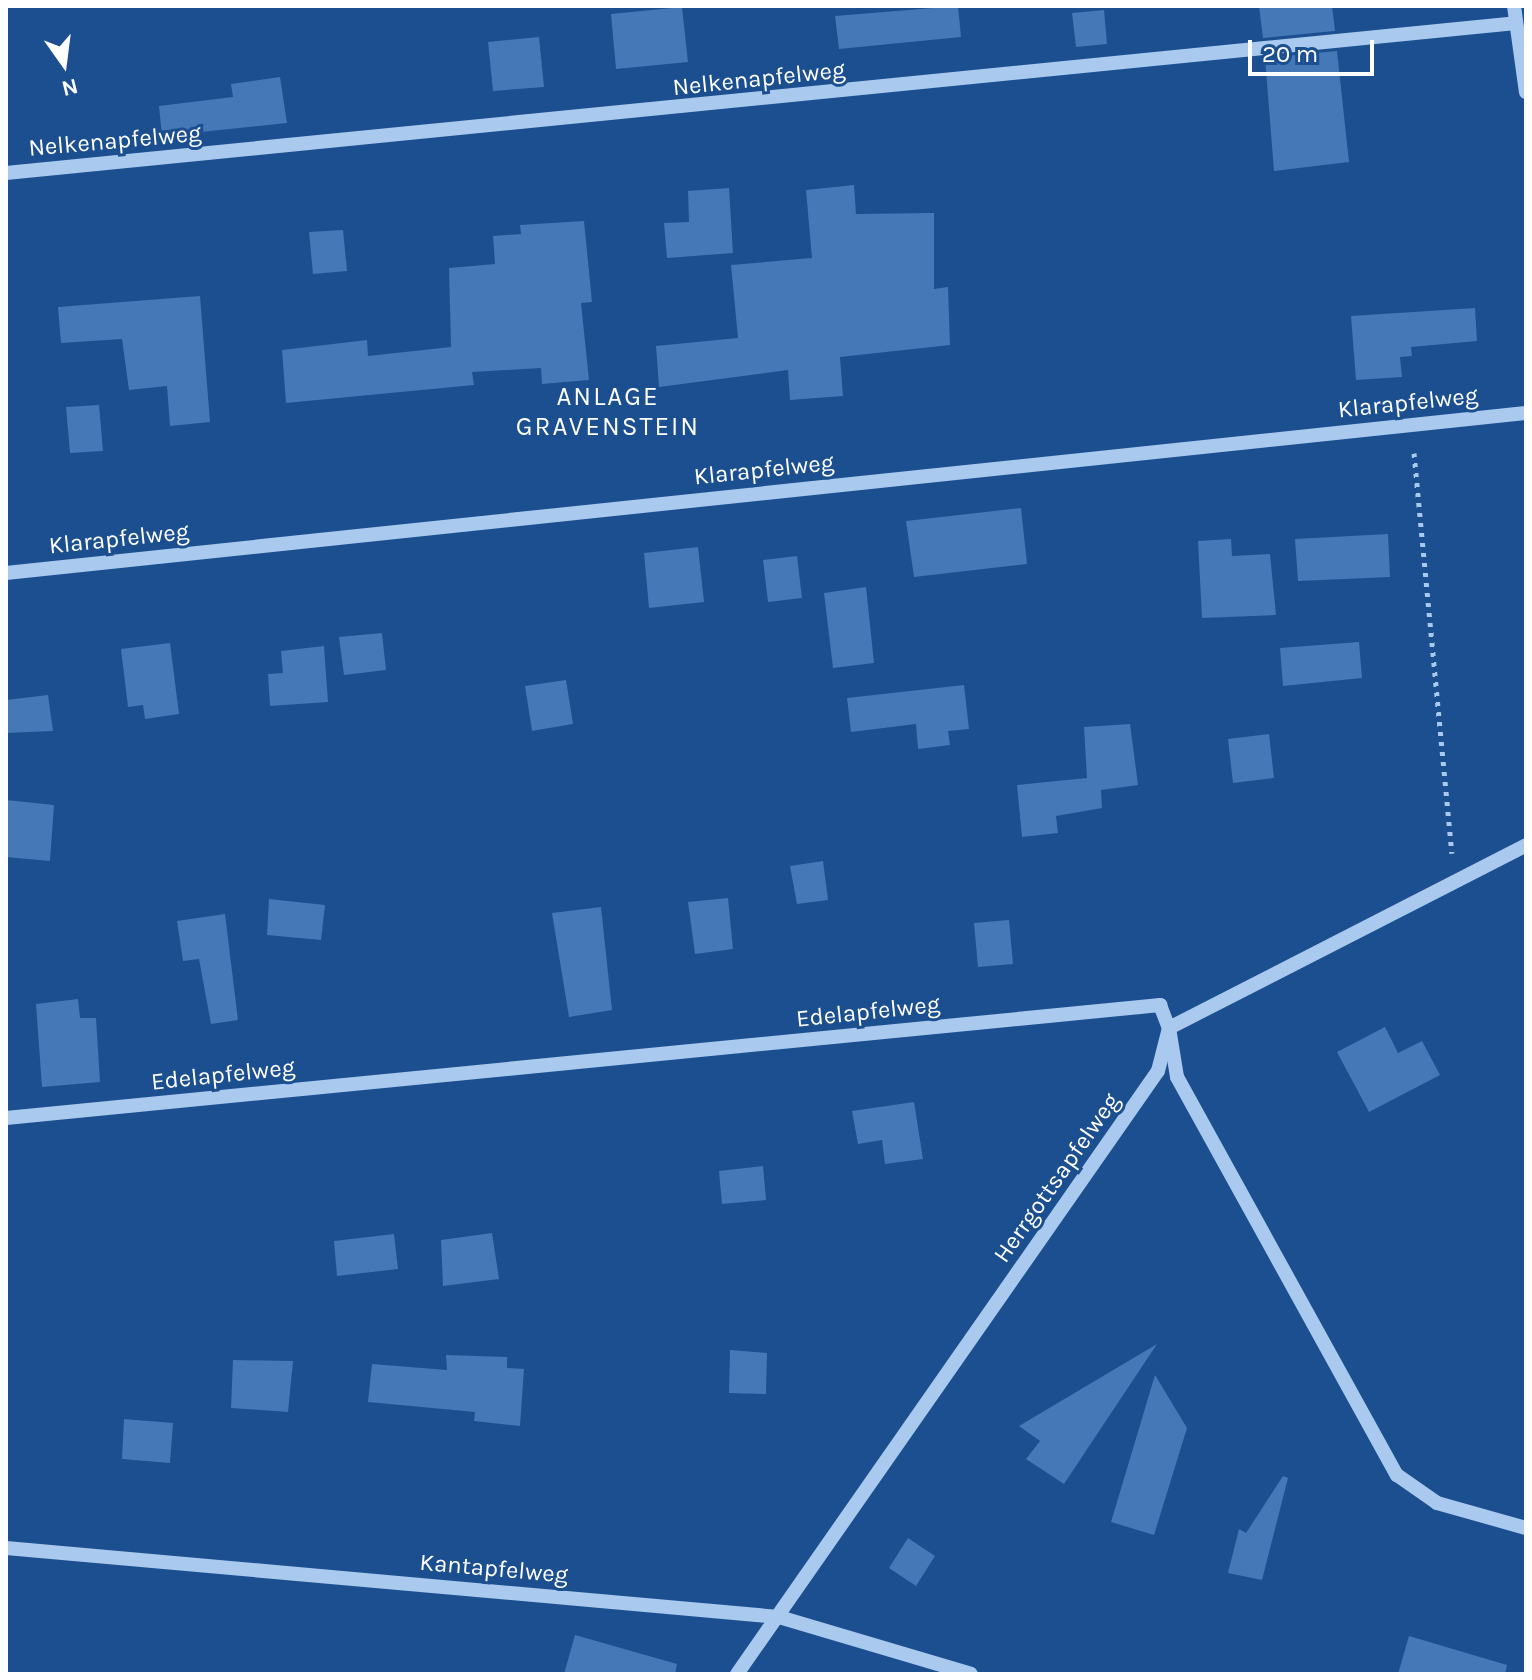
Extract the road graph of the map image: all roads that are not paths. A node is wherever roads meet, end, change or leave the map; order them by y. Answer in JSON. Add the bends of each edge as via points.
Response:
{"nodes":[{"id":1,"x":1514,"y":6,"type":"edge"},
{"id":2,"x":1516,"y":23,"type":"junction"},
{"id":3,"x":1526,"y":92,"type":"edge"},
{"id":4,"x":6,"y":173,"type":"edge"},
{"id":5,"x":1526,"y":413,"type":"edge"},
{"id":6,"x":6,"y":573,"type":"edge"},
{"id":7,"x":1526,"y":845,"type":"edge"},
{"id":8,"x":1169,"y":1028,"type":"junction"},
{"id":9,"x":6,"y":1118,"type":"edge"},
{"id":10,"x":1526,"y":1528,"type":"edge"},
{"id":11,"x":6,"y":1548,"type":"edge"},
{"id":12,"x":779,"y":1617,"type":"junction"},
{"id":13,"x":737,"y":1674,"type":"edge"},
{"id":14,"x":971,"y":1674,"type":"edge"}],
"edges":[{"from":1,"to":2,"type":"street"},
{"from":2,"to":3,"type":"street"},
{"from":2,"to":4,"type":"street","name":"Nelkenapfelweg"},
{"from":5,"to":6,"type":"street","name":"Klarapfelweg"},
{"from":7,"to":8,"type":"street"},
{"from":8,"to":9,"type":"street","name":"Edelapfelweg","via":[[1160,1005]]},
{"from":8,"to":10,"type":"street","via":[[1177,1077],[1397,1475],[1437,1503]]},
{"from":8,"to":12,"type":"street","name":"Herrgottsapfelweg","via":[[1158,1071]]},
{"from":11,"to":12,"type":"street","name":"Kantapfelweg"},
{"from":12,"to":13,"type":"street","name":"Herrgottsapfelweg"},
{"from":12,"to":14,"type":"street","name":"Kantapfelweg"}]}
